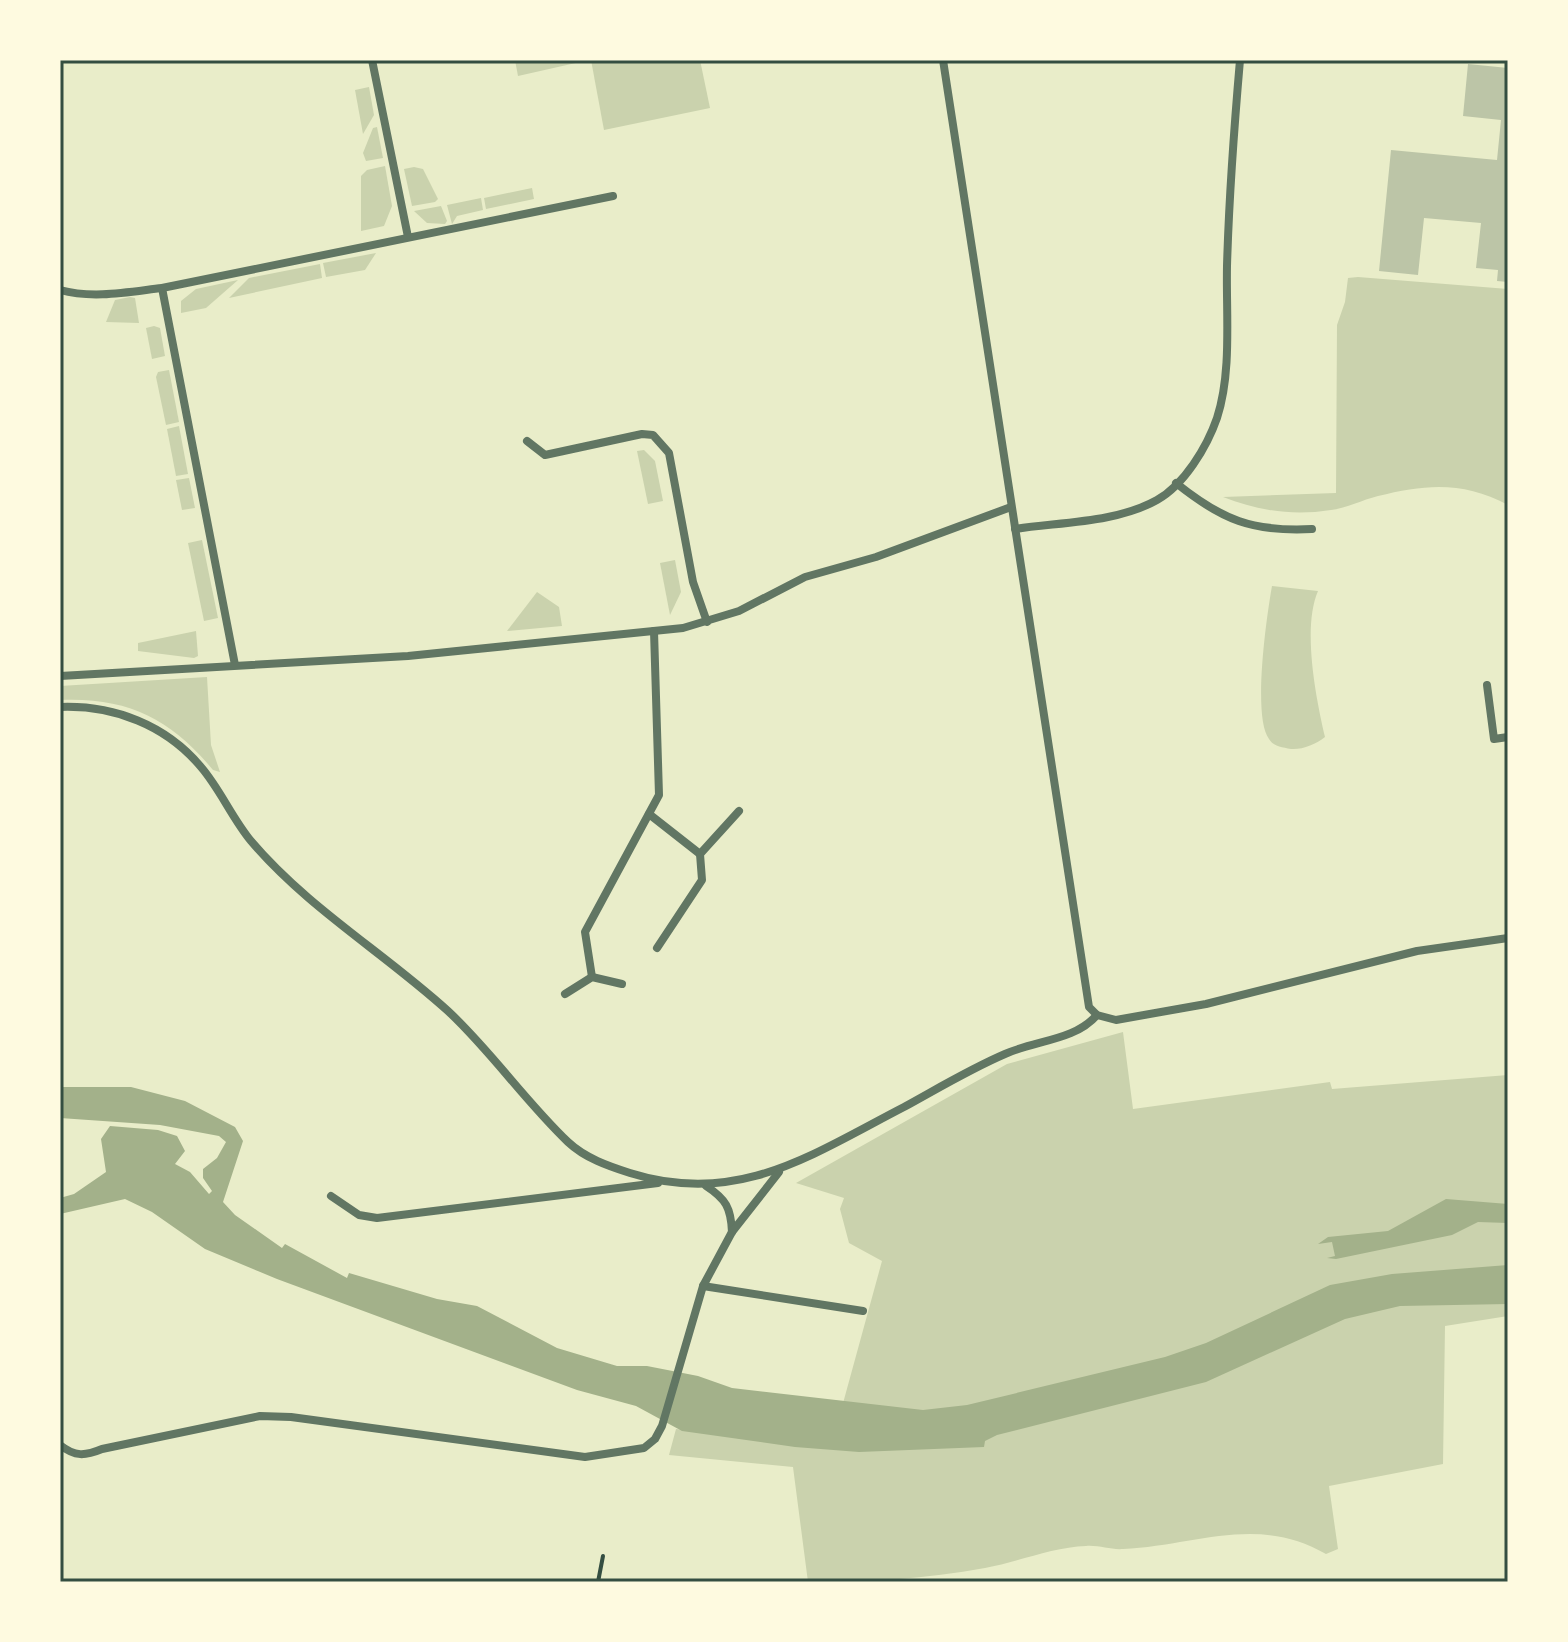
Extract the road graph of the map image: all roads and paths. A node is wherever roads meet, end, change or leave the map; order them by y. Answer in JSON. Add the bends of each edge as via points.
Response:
{"nodes":[{"id":1,"x":372,"y":60,"type":"edge"},
{"id":2,"x":943,"y":60,"type":"edge"},
{"id":3,"x":1240,"y":60,"type":"edge"},
{"id":4,"x":613,"y":196,"type":"dead end"},
{"id":5,"x":408,"y":237,"type":"junction"},
{"id":6,"x":162,"y":288,"type":"junction"},
{"id":7,"x":60,"y":290,"type":"edge"},
{"id":8,"x":527,"y":441,"type":"dead end"},
{"id":9,"x":1176,"y":483,"type":"junction"},
{"id":10,"x":1011,"y":507,"type":"junction"},
{"id":11,"x":1015,"y":529,"type":"junction"},
{"id":12,"x":1312,"y":529,"type":"dead end"},
{"id":13,"x":707,"y":622,"type":"junction"},
{"id":14,"x":654,"y":631,"type":"junction"},
{"id":15,"x":235,"y":665,"type":"junction"},
{"id":16,"x":60,"y":676,"type":"edge"},
{"id":17,"x":1487,"y":685,"type":"dead end"},
{"id":18,"x":60,"y":707,"type":"edge"},
{"id":19,"x":1508,"y":737,"type":"edge"},
{"id":20,"x":739,"y":811,"type":"dead end"},
{"id":21,"x":649,"y":814,"type":"junction"},
{"id":22,"x":700,"y":854,"type":"junction"},
{"id":23,"x":1508,"y":938,"type":"edge"},
{"id":24,"x":657,"y":948,"type":"dead end"},
{"id":25,"x":592,"y":977,"type":"junction"},
{"id":26,"x":622,"y":984,"type":"dead end"},
{"id":27,"x":565,"y":994,"type":"dead end"},
{"id":28,"x":1097,"y":1015,"type":"junction"},
{"id":29,"x":779,"y":1171,"type":"junction"},
{"id":30,"x":661,"y":1183,"type":"junction"},
{"id":31,"x":705,"y":1186,"type":"junction"},
{"id":32,"x":331,"y":1196,"type":"dead end"},
{"id":33,"x":732,"y":1232,"type":"junction"},
{"id":34,"x":703,"y":1286,"type":"junction"},
{"id":35,"x":863,"y":1311,"type":"dead end"},
{"id":36,"x":60,"y":1445,"type":"edge"},
{"id":37,"x":603,"y":1556,"type":"dead end"},
{"id":38,"x":598,"y":1582,"type":"edge"}],
"edges":[{"from":1,"to":5,"type":"street"},
{"from":2,"to":10,"type":"street"},
{"from":3,"to":9,"type":"street","via":[[1229,183],[1224,382],[1209,437]]},
{"from":4,"to":5,"type":"street"},
{"from":5,"to":6,"type":"street"},
{"from":6,"to":7,"type":"street","via":[[98,295]]},
{"from":6,"to":15,"type":"street"},
{"from":8,"to":13,"type":"street","via":[[545,455],[642,434],[661,442],[669,453],[693,582]]},
{"from":9,"to":11,"type":"street","via":[[1134,511]]},
{"from":9,"to":12,"type":"street","via":[[1229,519],[1279,530]]},
{"from":10,"to":11,"type":"street"},
{"from":10,"to":13,"type":"street","via":[[805,577]]},
{"from":11,"to":28,"type":"street","via":[[1085,999]]},
{"from":13,"to":14,"type":"street"},
{"from":14,"to":15,"type":"street","via":[[408,656]]},
{"from":14,"to":21,"type":"street","via":[[660,777],[659,795]]},
{"from":15,"to":16,"type":"street"},
{"from":17,"to":19,"type":"street","via":[[1494,739]]},
{"from":18,"to":30,"type":"street","via":[[119,714],[175,741],[201,766],[249,839],[279,871],[447,1010],[567,1141],[606,1166]]},
{"from":20,"to":22,"type":"street"},
{"from":21,"to":22,"type":"street"},
{"from":21,"to":25,"type":"street","via":[[585,932]]},
{"from":22,"to":24,"type":"street","via":[[702,880]]},
{"from":23,"to":28,"type":"street","via":[[1387,958],[1206,1004],[1116,1020]]},
{"from":25,"to":26,"type":"street"},
{"from":25,"to":27,"type":"street"},
{"from":28,"to":29,"type":"street","via":[[1085,1029],[1007,1053]]},
{"from":29,"to":31,"type":"street"},
{"from":29,"to":33,"type":"street"},
{"from":30,"to":31,"type":"street"},
{"from":30,"to":32,"type":"street","via":[[377,1218],[359,1215]]},
{"from":31,"to":33,"type":"street","via":[[723,1197],[732,1212]]},
{"from":33,"to":34,"type":"street"},
{"from":34,"to":35,"type":"street"},
{"from":34,"to":36,"type":"street","via":[[662,1426],[644,1448],[585,1457],[260,1416],[86,1456]]},
{"from":37,"to":38,"type":"path"}]}
